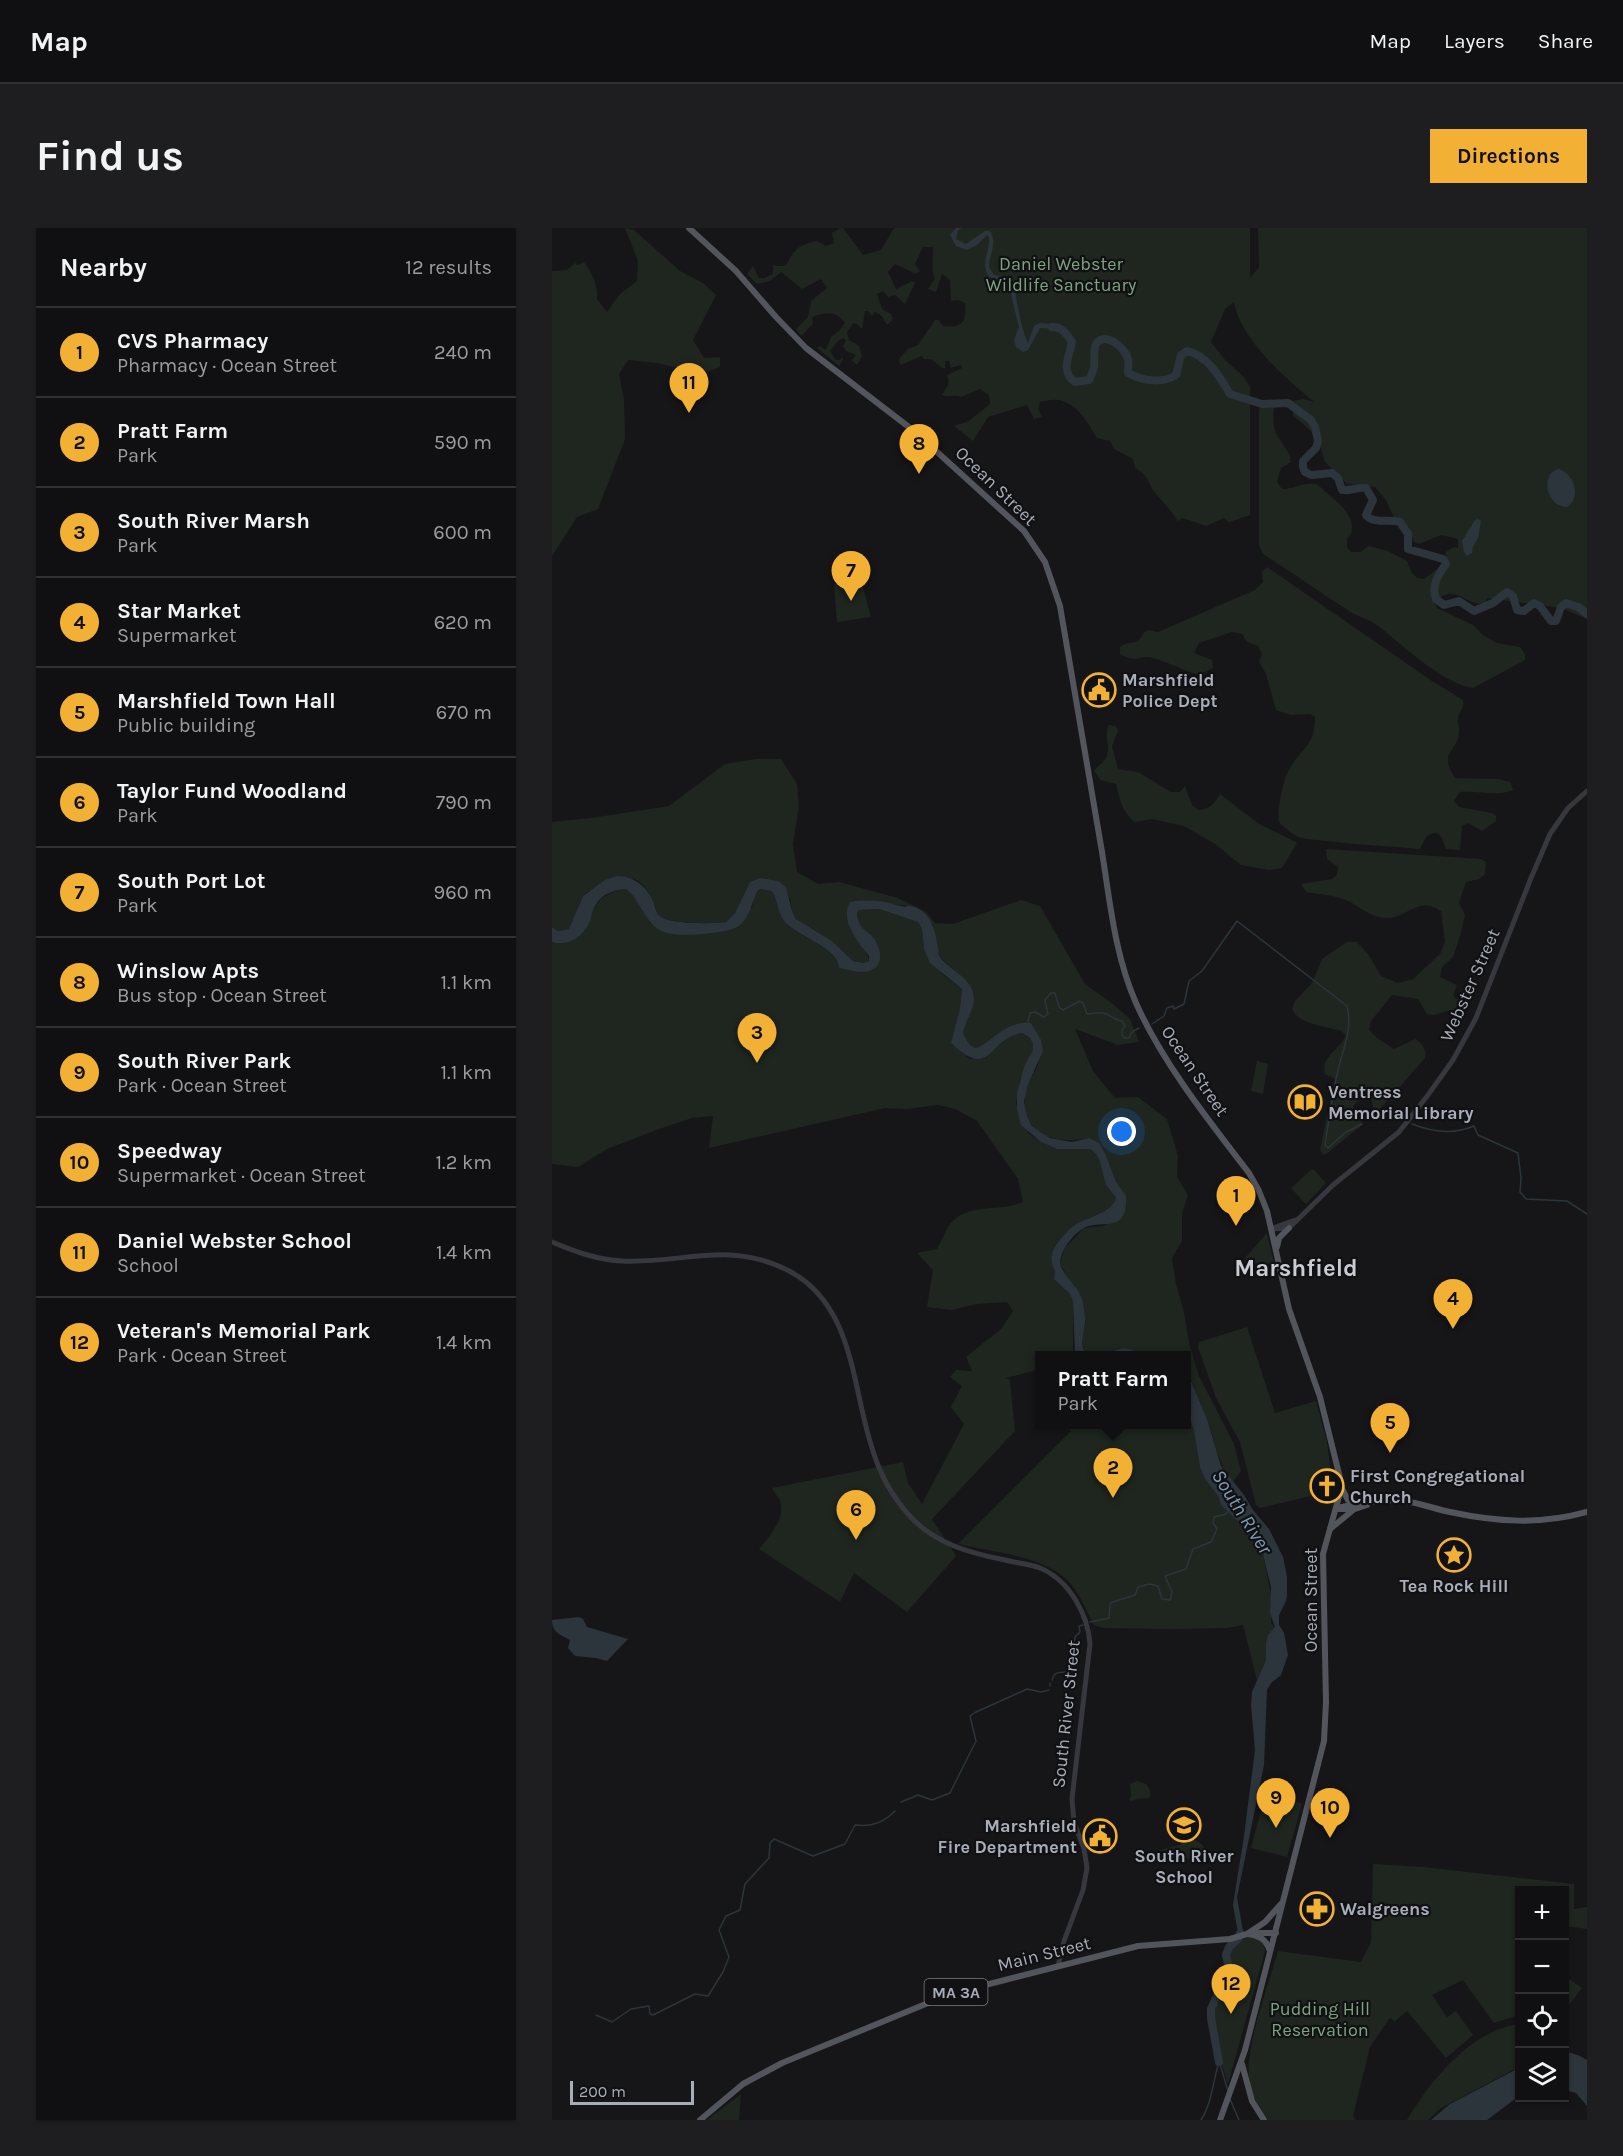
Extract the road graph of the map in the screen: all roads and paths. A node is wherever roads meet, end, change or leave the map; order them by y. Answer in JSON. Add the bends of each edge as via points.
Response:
{"nodes":[{"id":1,"x":689,"y":228,"type":"edge"},
{"id":2,"x":1587,"y":791,"type":"edge"},
{"id":3,"x":1296,"y":1219,"type":"junction"},
{"id":4,"x":1289,"y":1227,"type":"junction"},
{"id":5,"x":1272,"y":1229,"type":"junction"},
{"id":6,"x":552,"y":1242,"type":"edge"},
{"id":7,"x":1277,"y":1250,"type":"junction"},
{"id":8,"x":1340,"y":1478,"type":"junction"},
{"id":9,"x":1374,"y":1502,"type":"junction"},
{"id":10,"x":1362,"y":1503,"type":"junction"},
{"id":11,"x":1336,"y":1508,"type":"junction"},
{"id":12,"x":1355,"y":1509,"type":"junction"},
{"id":13,"x":1587,"y":1512,"type":"edge"},
{"id":14,"x":1328,"y":1532,"type":"junction"},
{"id":15,"x":1283,"y":1901,"type":"junction"},
{"id":16,"x":1259,"y":1926,"type":"junction"},
{"id":17,"x":1276,"y":1933,"type":"junction"},
{"id":18,"x":1243,"y":1935,"type":"junction"},
{"id":19,"x":1271,"y":1953,"type":"junction"},
{"id":20,"x":1058,"y":1966,"type":"junction"},
{"id":21,"x":1242,"y":2063,"type":"junction"},
{"id":22,"x":700,"y":2120,"type":"edge"},
{"id":23,"x":1220,"y":2120,"type":"edge"},
{"id":24,"x":1264,"y":2120,"type":"edge"}],
"edges":[{"from":1,"to":5,"type":"main road","name":"Ocean Street","via":[[732,267],[806,348],[929,443],[1024,531],[1041,555],[1060,606],[1127,981],[1160,1049],[1255,1183]]},
{"from":2,"to":3,"type":"street","name":"Webster Street","via":[[1568,808],[1543,848],[1483,1002],[1447,1068],[1403,1129]]},
{"from":3,"to":4,"type":"street","name":"Webster Street"},
{"from":3,"to":5,"type":"street","name":"Webster Street"},
{"from":4,"to":5,"type":"street"},
{"from":4,"to":7,"type":"main road"},
{"from":5,"to":7,"type":"main road","name":"Ocean Street"},
{"from":6,"to":20,"type":"street","name":"South River Street","via":[[594,1257],[620,1261],[717,1254],[746,1256],[771,1262],[803,1279],[825,1301],[838,1323],[873,1452],[908,1515],[950,1545],[1051,1574],[1074,1598],[1086,1622],[1090,1644],[1072,1799],[1074,1822],[1088,1868]]},
{"from":7,"to":8,"type":"main road","name":"Ocean Street","via":[[1289,1310],[1320,1397]]},
{"from":8,"to":10,"type":"main road","via":[[1346,1497]]},
{"from":8,"to":11,"type":"main road","name":"Ocean Street"},
{"from":9,"to":10,"type":"main road"},
{"from":9,"to":12,"type":"main road"},
{"from":9,"to":13,"type":"main road","via":[[1405,1501],[1474,1516],[1522,1521],[1552,1521]]},
{"from":10,"to":11,"type":"main road"},
{"from":11,"to":12,"type":"main road"},
{"from":11,"to":14,"type":"main road","name":"Ocean Street","number":"MA 3A"},
{"from":12,"to":14,"type":"main road"},
{"from":14,"to":15,"type":"main road","name":"Ocean Street","number":"MA 3A","via":[[1323,1562],[1325,1735]]},
{"from":15,"to":16,"type":"main road","number":"MA 3A"},
{"from":15,"to":17,"type":"main road","name":"Ocean Street","number":"MA 3A"},
{"from":16,"to":17,"type":"main road","via":[[1270,1927]]},
{"from":16,"to":18,"type":"main road","name":"Main Street","number":"MA 3A"},
{"from":17,"to":18,"type":"main road","name":"Main Street","number":"MA 3A"},
{"from":17,"to":19,"type":"main road","name":"Ocean Street"},
{"from":18,"to":19,"type":"main road","via":[[1263,1938]]},
{"from":18,"to":20,"type":"main road","name":"Main Street","number":"MA 3A","via":[[1212,1942],[1138,1946]]},
{"from":19,"to":21,"type":"main road","name":"Ocean Street"},
{"from":20,"to":22,"type":"main road","name":"Main Street","number":"MA 3A","via":[[950,1994],[808,2051],[743,2084]]},
{"from":21,"to":23,"type":"main road","name":"Ocean Street"},
{"from":21,"to":24,"type":"main road","via":[[1252,2100]]}]}
